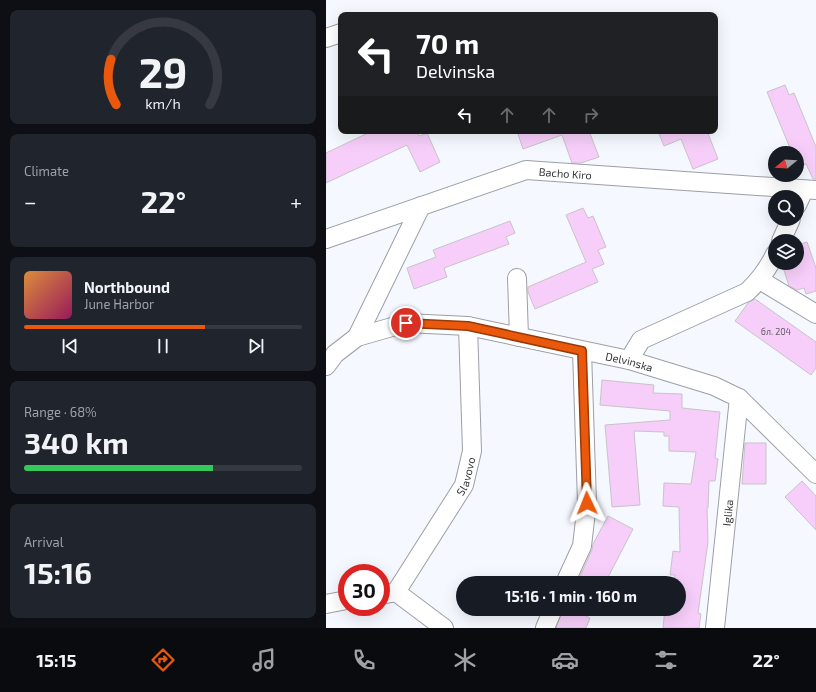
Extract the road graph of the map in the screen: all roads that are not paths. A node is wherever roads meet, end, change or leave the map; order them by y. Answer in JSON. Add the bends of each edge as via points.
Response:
{"nodes":[{"id":1,"x":338,"y":35,"type":"edge"},
{"id":2,"x":326,"y":38,"type":"edge"},
{"id":3,"x":806,"y":195,"type":"edge"},
{"id":4,"x":421,"y":206,"type":"junction"},
{"id":5,"x":326,"y":239,"type":"edge"},
{"id":6,"x":768,"y":269,"type":"edge"},
{"id":7,"x":517,"y":278,"type":"dead end"},
{"id":8,"x":760,"y":280,"type":"junction"},
{"id":9,"x":816,"y":314,"type":"edge"},
{"id":10,"x":468,"y":326,"type":"junction"},
{"id":11,"x":356,"y":337,"type":"junction"},
{"id":12,"x":519,"y":337,"type":"junction"},
{"id":13,"x":582,"y":351,"type":"junction"},
{"id":14,"x":629,"y":360,"type":"junction"},
{"id":15,"x":326,"y":366,"type":"edge"},
{"id":16,"x":739,"y":398,"type":"junction"},
{"id":17,"x":816,"y":474,"type":"edge"},
{"id":18,"x":568,"y":576,"type":"edge"},
{"id":19,"x":390,"y":592,"type":"edge"},
{"id":20,"x":390,"y":594,"type":"edge"},
{"id":21,"x":338,"y":602,"type":"edge"},
{"id":22,"x":326,"y":604,"type":"edge"},
{"id":23,"x":551,"y":616,"type":"edge"},
{"id":24,"x":444,"y":628,"type":"edge"},
{"id":25,"x":545,"y":628,"type":"edge"},
{"id":26,"x":715,"y":628,"type":"edge"}],
"edges":[{"from":1,"to":2,"type":"street"},
{"from":3,"to":4,"type":"street","name":"Bacho Kiro","via":[[526,170]]},
{"from":4,"to":5,"type":"street","name":"Bacho Kiro"},
{"from":4,"to":11,"type":"street"},
{"from":6,"to":8,"type":"street"},
{"from":7,"to":12,"type":"street"},
{"from":8,"to":9,"type":"street"},
{"from":8,"to":14,"type":"street","via":[[747,292],[641,340]]},
{"from":10,"to":11,"type":"street","name":"Delvinska","via":[[406,323]]},
{"from":10,"to":12,"type":"street","name":"Delvinska"},
{"from":10,"to":19,"type":"street","name":"Slavovo","via":[[472,451],[464,485]]},
{"from":11,"to":15,"type":"street","name":"Delvinska","via":[[334,354]]},
{"from":12,"to":13,"type":"street","name":"Delvinska"},
{"from":13,"to":14,"type":"street","name":"Delvinska"},
{"from":13,"to":18,"type":"street","via":[[587,503],[582,546]]},
{"from":14,"to":16,"type":"street","name":"Delvinska","via":[[714,386]]},
{"from":16,"to":17,"type":"street","name":"Delvinska"},
{"from":16,"to":26,"type":"street","name":"Iglika"},
{"from":20,"to":24,"type":"street"},
{"from":21,"to":22,"type":"street"},
{"from":23,"to":25,"type":"street"}]}
